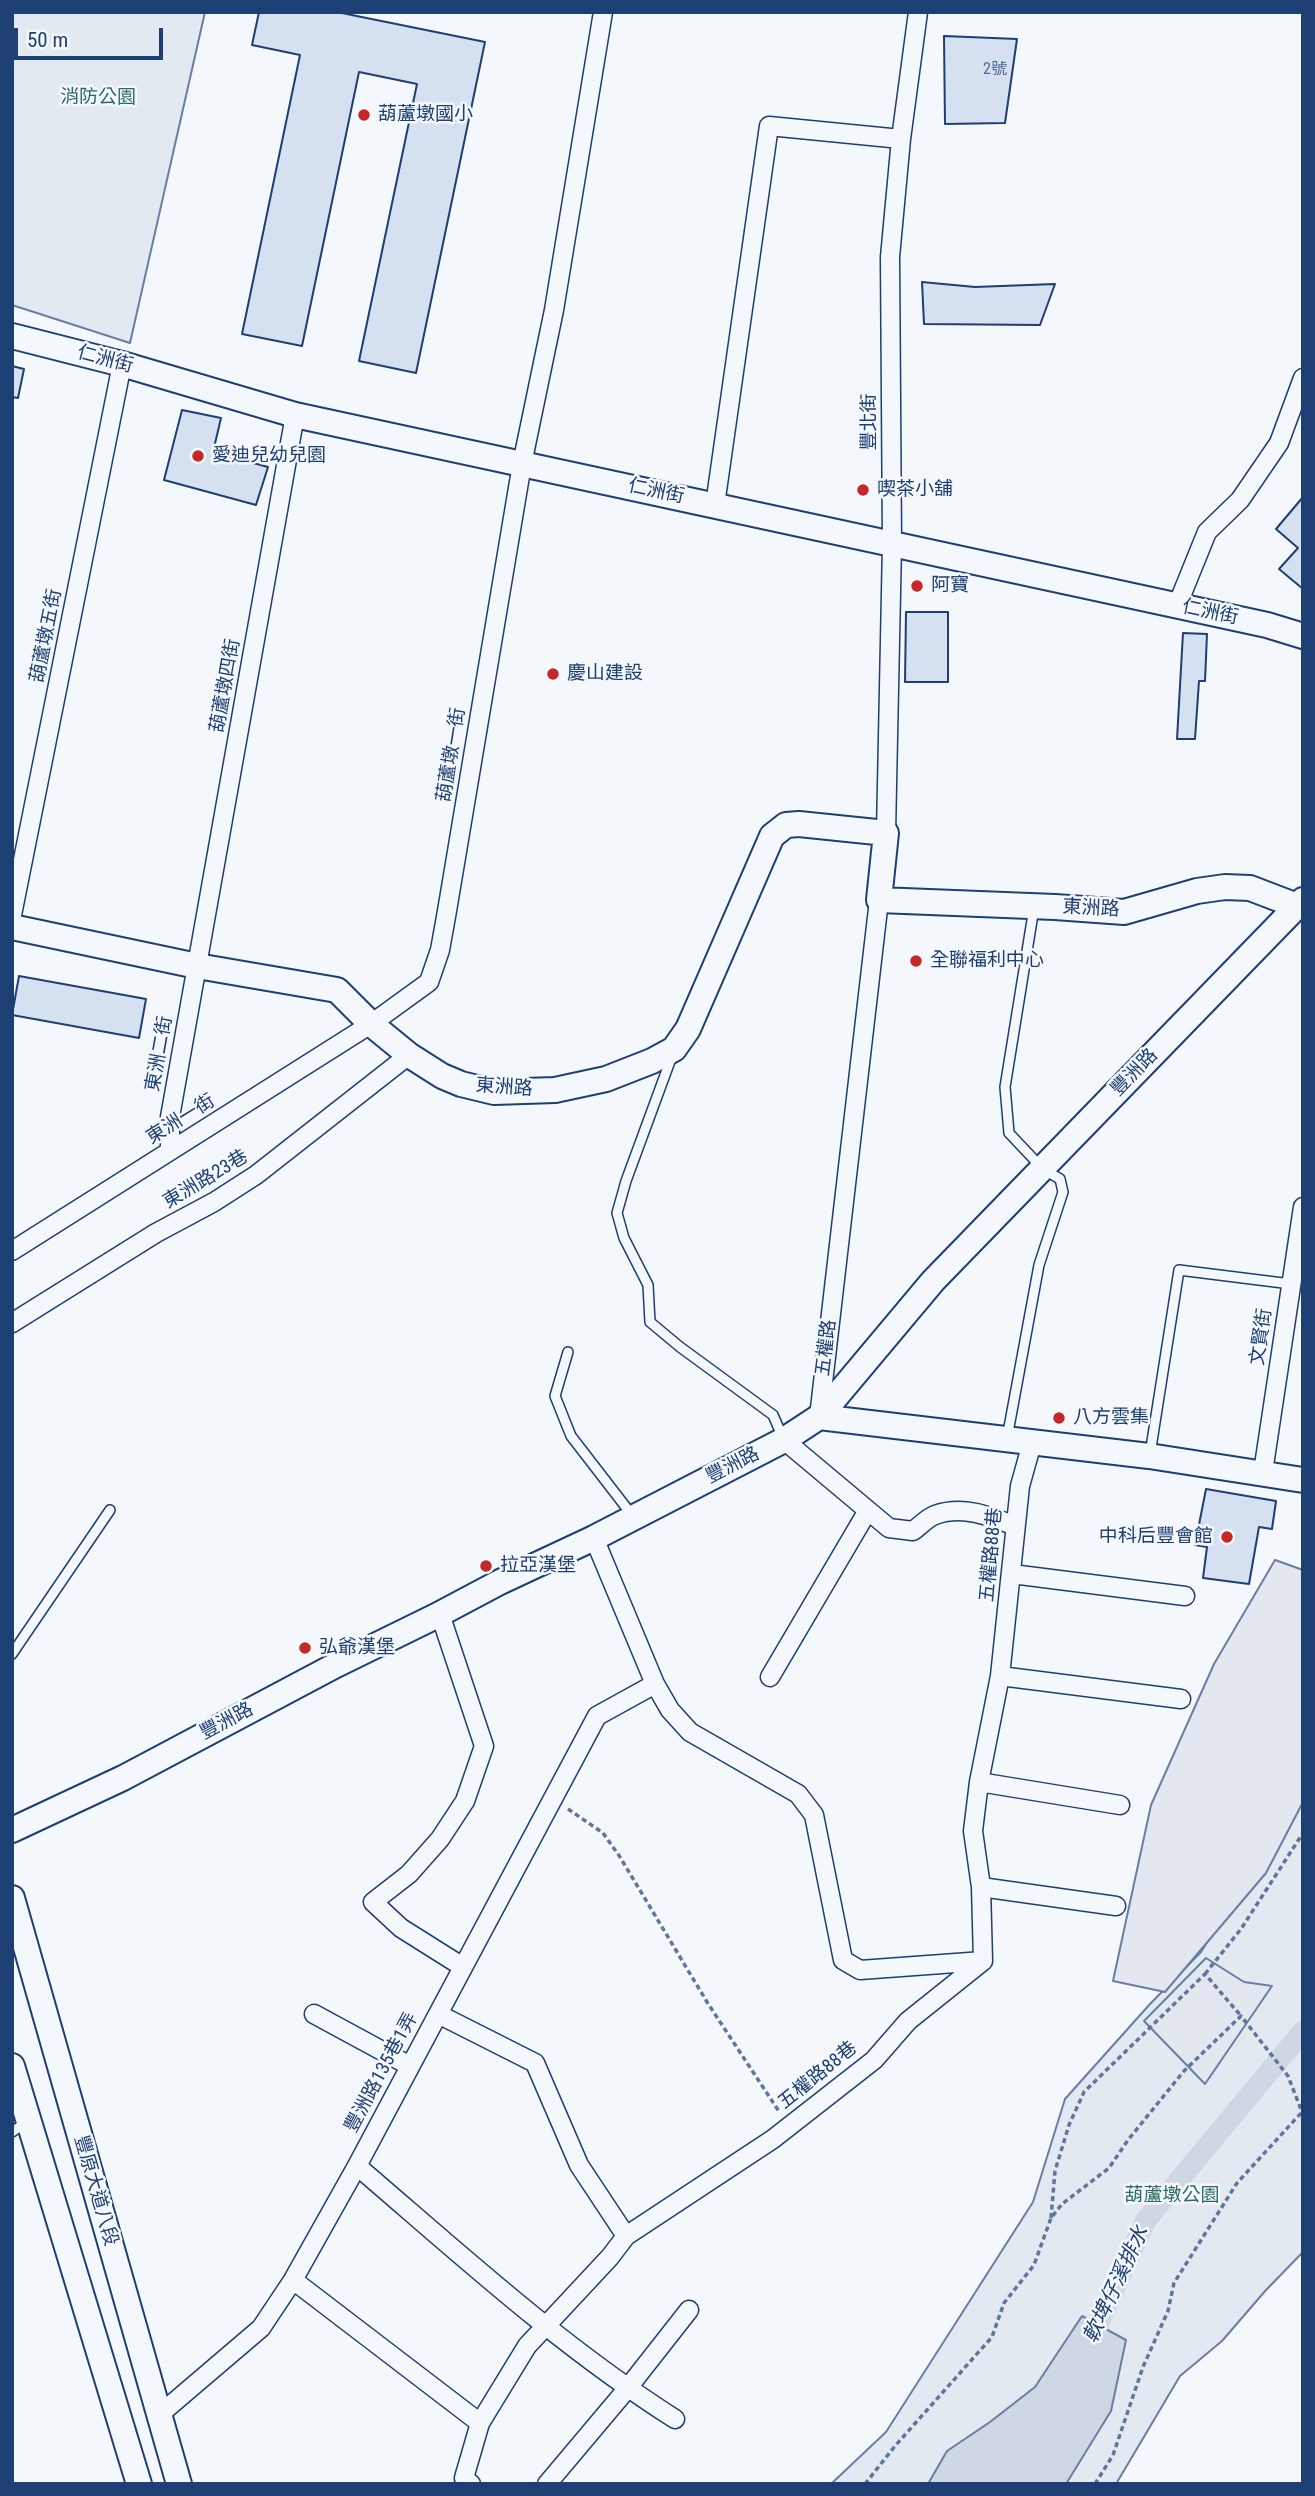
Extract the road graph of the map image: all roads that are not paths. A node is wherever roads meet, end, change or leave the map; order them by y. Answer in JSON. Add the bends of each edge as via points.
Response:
{"nodes":[{"id":1,"x":603,"y":12,"type":"edge"},
{"id":2,"x":918,"y":12,"type":"edge"},
{"id":3,"x":901,"y":139,"type":"junction"},
{"id":4,"x":12,"y":336,"type":"edge"},
{"id":5,"x":122,"y":364,"type":"junction"},
{"id":6,"x":1303,"y":377,"type":"edge"},
{"id":7,"x":295,"y":415,"type":"junction"},
{"id":8,"x":522,"y":464,"type":"junction"},
{"id":9,"x":715,"y":505,"type":"junction"},
{"id":10,"x":892,"y":544,"type":"junction"},
{"id":11,"x":1177,"y":606,"type":"junction"},
{"id":12,"x":1303,"y":636,"type":"edge"},
{"id":13,"x":886,"y":834,"type":"junction"},
{"id":14,"x":879,"y":901,"type":"junction"},
{"id":15,"x":1300,"y":903,"type":"edge"},
{"id":16,"x":1034,"y":906,"type":"junction"},
{"id":17,"x":12,"y":915,"type":"edge"},
{"id":18,"x":12,"y":927,"type":"edge"},
{"id":19,"x":197,"y":966,"type":"junction"},
{"id":20,"x":371,"y":1024,"type":"junction"},
{"id":21,"x":674,"y":1049,"type":"junction"},
{"id":22,"x":409,"y":1055,"type":"junction"},
{"id":23,"x":170,"y":1151,"type":"junction"},
{"id":24,"x":1043,"y":1169,"type":"junction"},
{"id":25,"x":1303,"y":1207,"type":"edge"},
{"id":26,"x":12,"y":1251,"type":"edge"},
{"id":27,"x":1291,"y":1284,"type":"junction"},
{"id":28,"x":12,"y":1323,"type":"edge"},
{"id":29,"x":568,"y":1352,"type":"dead end"},
{"id":30,"x":819,"y":1416,"type":"junction"},
{"id":31,"x":784,"y":1440,"type":"junction"},
{"id":32,"x":1006,"y":1440,"type":"junction"},
{"id":33,"x":1032,"y":1443,"type":"junction"},
{"id":34,"x":1149,"y":1456,"type":"junction"},
{"id":35,"x":1264,"y":1472,"type":"junction"},
{"id":36,"x":1303,"y":1480,"type":"edge"},
{"id":37,"x":110,"y":1510,"type":"dead end"},
{"id":38,"x":867,"y":1512,"type":"junction"},
{"id":39,"x":634,"y":1516,"type":"junction"},
{"id":40,"x":1015,"y":1526,"type":"junction"},
{"id":41,"x":594,"y":1538,"type":"junction"},
{"id":42,"x":1012,"y":1574,"type":"junction"},
{"id":43,"x":1185,"y":1596,"type":"dead end"},
{"id":44,"x":440,"y":1614,"type":"junction"},
{"id":45,"x":12,"y":1654,"type":"edge"},
{"id":46,"x":1000,"y":1676,"type":"junction"},
{"id":47,"x":770,"y":1677,"type":"dead end"},
{"id":48,"x":655,"y":1684,"type":"junction"},
{"id":49,"x":1181,"y":1699,"type":"dead end"},
{"id":50,"x":979,"y":1782,"type":"junction"},
{"id":51,"x":1120,"y":1805,"type":"dead end"},
{"id":52,"x":12,"y":1830,"type":"edge"},
{"id":53,"x":981,"y":1886,"type":"junction"},
{"id":54,"x":12,"y":1898,"type":"edge"},
{"id":55,"x":1116,"y":1906,"type":"dead end"},
{"id":56,"x":984,"y":1961,"type":"junction"},
{"id":57,"x":463,"y":1967,"type":"junction"},
{"id":58,"x":314,"y":2014,"type":"dead end"},
{"id":59,"x":438,"y":2014,"type":"junction"},
{"id":60,"x":12,"y":2066,"type":"edge"},
{"id":61,"x":410,"y":2066,"type":"junction"},
{"id":62,"x":21,"y":2126,"type":"edge"},
{"id":63,"x":357,"y":2166,"type":"junction"},
{"id":64,"x":626,"y":2236,"type":"junction"},
{"id":65,"x":293,"y":2280,"type":"junction"},
{"id":66,"x":689,"y":2310,"type":"dead end"},
{"id":67,"x":544,"y":2327,"type":"junction"},
{"id":68,"x":627,"y":2389,"type":"junction"},
{"id":69,"x":159,"y":2415,"type":"junction"},
{"id":70,"x":675,"y":2419,"type":"dead end"},
{"id":71,"x":480,"y":2423,"type":"junction"},
{"id":72,"x":555,"y":2481,"type":"edge"},
{"id":73,"x":139,"y":2484,"type":"edge"},
{"id":74,"x":178,"y":2484,"type":"edge"},
{"id":75,"x":471,"y":2484,"type":"edge"}],
"edges":[{"from":1,"to":8,"type":"street","name":"葫蘆墩一街","via":[[554,310]]},
{"from":2,"to":3,"type":"street","name":"豐北街"},
{"from":3,"to":9,"type":"street","via":[[769,126]]},
{"from":3,"to":10,"type":"street","name":"豐北街","via":[[890,257]]},
{"from":4,"to":5,"type":"street","name":"仁洲街"},
{"from":5,"to":7,"type":"street","name":"仁洲街"},
{"from":5,"to":17,"type":"street","name":"葫蘆墩五街"},
{"from":6,"to":11,"type":"street","via":[[1279,443],[1240,500],[1207,533]]},
{"from":7,"to":8,"type":"street","name":"仁洲街"},
{"from":7,"to":19,"type":"street","name":"葫蘆墩四街"},
{"from":8,"to":9,"type":"street","name":"仁洲街"},
{"from":8,"to":20,"type":"street","name":"葫蘆墩一街","via":[[440,950],[429,982]]},
{"from":9,"to":10,"type":"street","name":"仁洲街"},
{"from":10,"to":11,"type":"street","name":"仁洲街"},
{"from":10,"to":13,"type":"street","name":"豐北街"},
{"from":11,"to":12,"type":"street","name":"仁洲街"},
{"from":13,"to":14,"type":"street","name":"五權路"},
{"from":13,"to":21,"type":"street","via":[[799,824],[786,825],[772,836],[688,1029]]},
{"from":14,"to":16,"type":"street","name":"東洲路"},
{"from":14,"to":30,"type":"street","name":"五權路"},
{"from":15,"to":16,"type":"street","name":"東洲路","via":[[1250,888],[1225,887],[1124,912]]},
{"from":15,"to":24,"type":"street","name":"豐洲路"},
{"from":16,"to":24,"type":"lane","via":[[1005,1087],[1009,1133]]},
{"from":18,"to":19,"type":"street","name":"東洲路"},
{"from":19,"to":20,"type":"street","name":"東洲路","via":[[337,990]]},
{"from":19,"to":23,"type":"street","name":"東洲二街","via":[[170,1117]]},
{"from":20,"to":22,"type":"street","name":"東洲路"},
{"from":20,"to":23,"type":"street","name":"東洲一街"},
{"from":21,"to":22,"type":"street","name":"東洲路","via":[[606,1079],[511,1093],[461,1084]]},
{"from":21,"to":31,"type":"lane","via":[[617,1213],[624,1238],[648,1285],[650,1322],[773,1415]]},
{"from":22,"to":28,"type":"street","name":"東洲路23巷","via":[[256,1175]]},
{"from":23,"to":26,"type":"street","name":"東洲一街"},
{"from":24,"to":30,"type":"street","name":"豐洲路","via":[[933,1281]]},
{"from":24,"to":32,"type":"lane","via":[[1060,1179],[1063,1192],[1039,1265]]},
{"from":25,"to":27,"type":"street","name":"文賢街"},
{"from":27,"to":34,"type":"lane","via":[[1179,1270]]},
{"from":27,"to":35,"type":"street","name":"文賢街"},
{"from":29,"to":39,"type":"lane","via":[[555,1395],[571,1436]]},
{"from":30,"to":31,"type":"street","name":"豐洲路"},
{"from":30,"to":32,"type":"street"},
{"from":31,"to":38,"type":"street"},
{"from":31,"to":39,"type":"street","name":"豐洲路"},
{"from":32,"to":33,"type":"street"},
{"from":33,"to":34,"type":"street"},
{"from":33,"to":40,"type":"street","name":"五權路88巷"},
{"from":34,"to":35,"type":"street"},
{"from":35,"to":36,"type":"street"},
{"from":37,"to":45,"type":"lane"},
{"from":38,"to":40,"type":"street","via":[[889,1528],[913,1531],[933,1515],[960,1510]]},
{"from":38,"to":47,"type":"street"},
{"from":39,"to":41,"type":"street","name":"豐洲路"},
{"from":40,"to":42,"type":"street","name":"五權路88巷"},
{"from":41,"to":44,"type":"street","name":"豐洲路"},
{"from":41,"to":48,"type":"street"},
{"from":42,"to":43,"type":"street"},
{"from":42,"to":46,"type":"street","name":"五權路88巷"},
{"from":44,"to":52,"type":"street","name":"豐洲路","via":[[123,1778]]},
{"from":44,"to":57,"type":"street","via":[[484,1746],[465,1801],[440,1839],[410,1874],[373,1902],[401,1928]]},
{"from":46,"to":49,"type":"street"},
{"from":46,"to":50,"type":"street","name":"五權路88巷"},
{"from":48,"to":56,"type":"street","via":[[690,1732],[798,1794],[814,1815],[843,1960],[860,1970]]},
{"from":48,"to":57,"type":"street","name":"豐洲路135巷1弄","via":[[597,1716]]},
{"from":50,"to":51,"type":"street"},
{"from":50,"to":53,"type":"street","name":"五權路88巷","via":[[973,1831]]},
{"from":53,"to":55,"type":"street"},
{"from":53,"to":56,"type":"street","name":"五權路88巷"},
{"from":54,"to":69,"type":"street","name":"豐原大道八段"},
{"from":56,"to":64,"type":"street","name":"五權路88巷","via":[[908,2021],[874,2060],[788,2127]]},
{"from":57,"to":59,"type":"street","name":"豐洲路135巷1弄"},
{"from":58,"to":61,"type":"street"},
{"from":59,"to":61,"type":"street","name":"豐洲路135巷1弄"},
{"from":59,"to":64,"type":"street","via":[[535,2063],[579,2165]]},
{"from":60,"to":62,"type":"street"},
{"from":61,"to":63,"type":"street","name":"豐洲路135巷1弄"},
{"from":62,"to":73,"type":"street"},
{"from":63,"to":65,"type":"street","name":"豐洲路135巷1弄"},
{"from":63,"to":67,"type":"street"},
{"from":64,"to":67,"type":"street","name":"五權路88巷"},
{"from":65,"to":69,"type":"street","name":"豐洲路135巷1弄","via":[[261,2328]]},
{"from":65,"to":71,"type":"street"},
{"from":66,"to":68,"type":"street"},
{"from":67,"to":68,"type":"street"},
{"from":67,"to":71,"type":"street","name":"五權路88巷","via":[[527,2346]]},
{"from":68,"to":70,"type":"street"},
{"from":68,"to":72,"type":"street"},
{"from":69,"to":74,"type":"street","name":"豐原大道八段"},
{"from":71,"to":75,"type":"street","name":"五權路88巷","via":[[464,2478]]}]}
